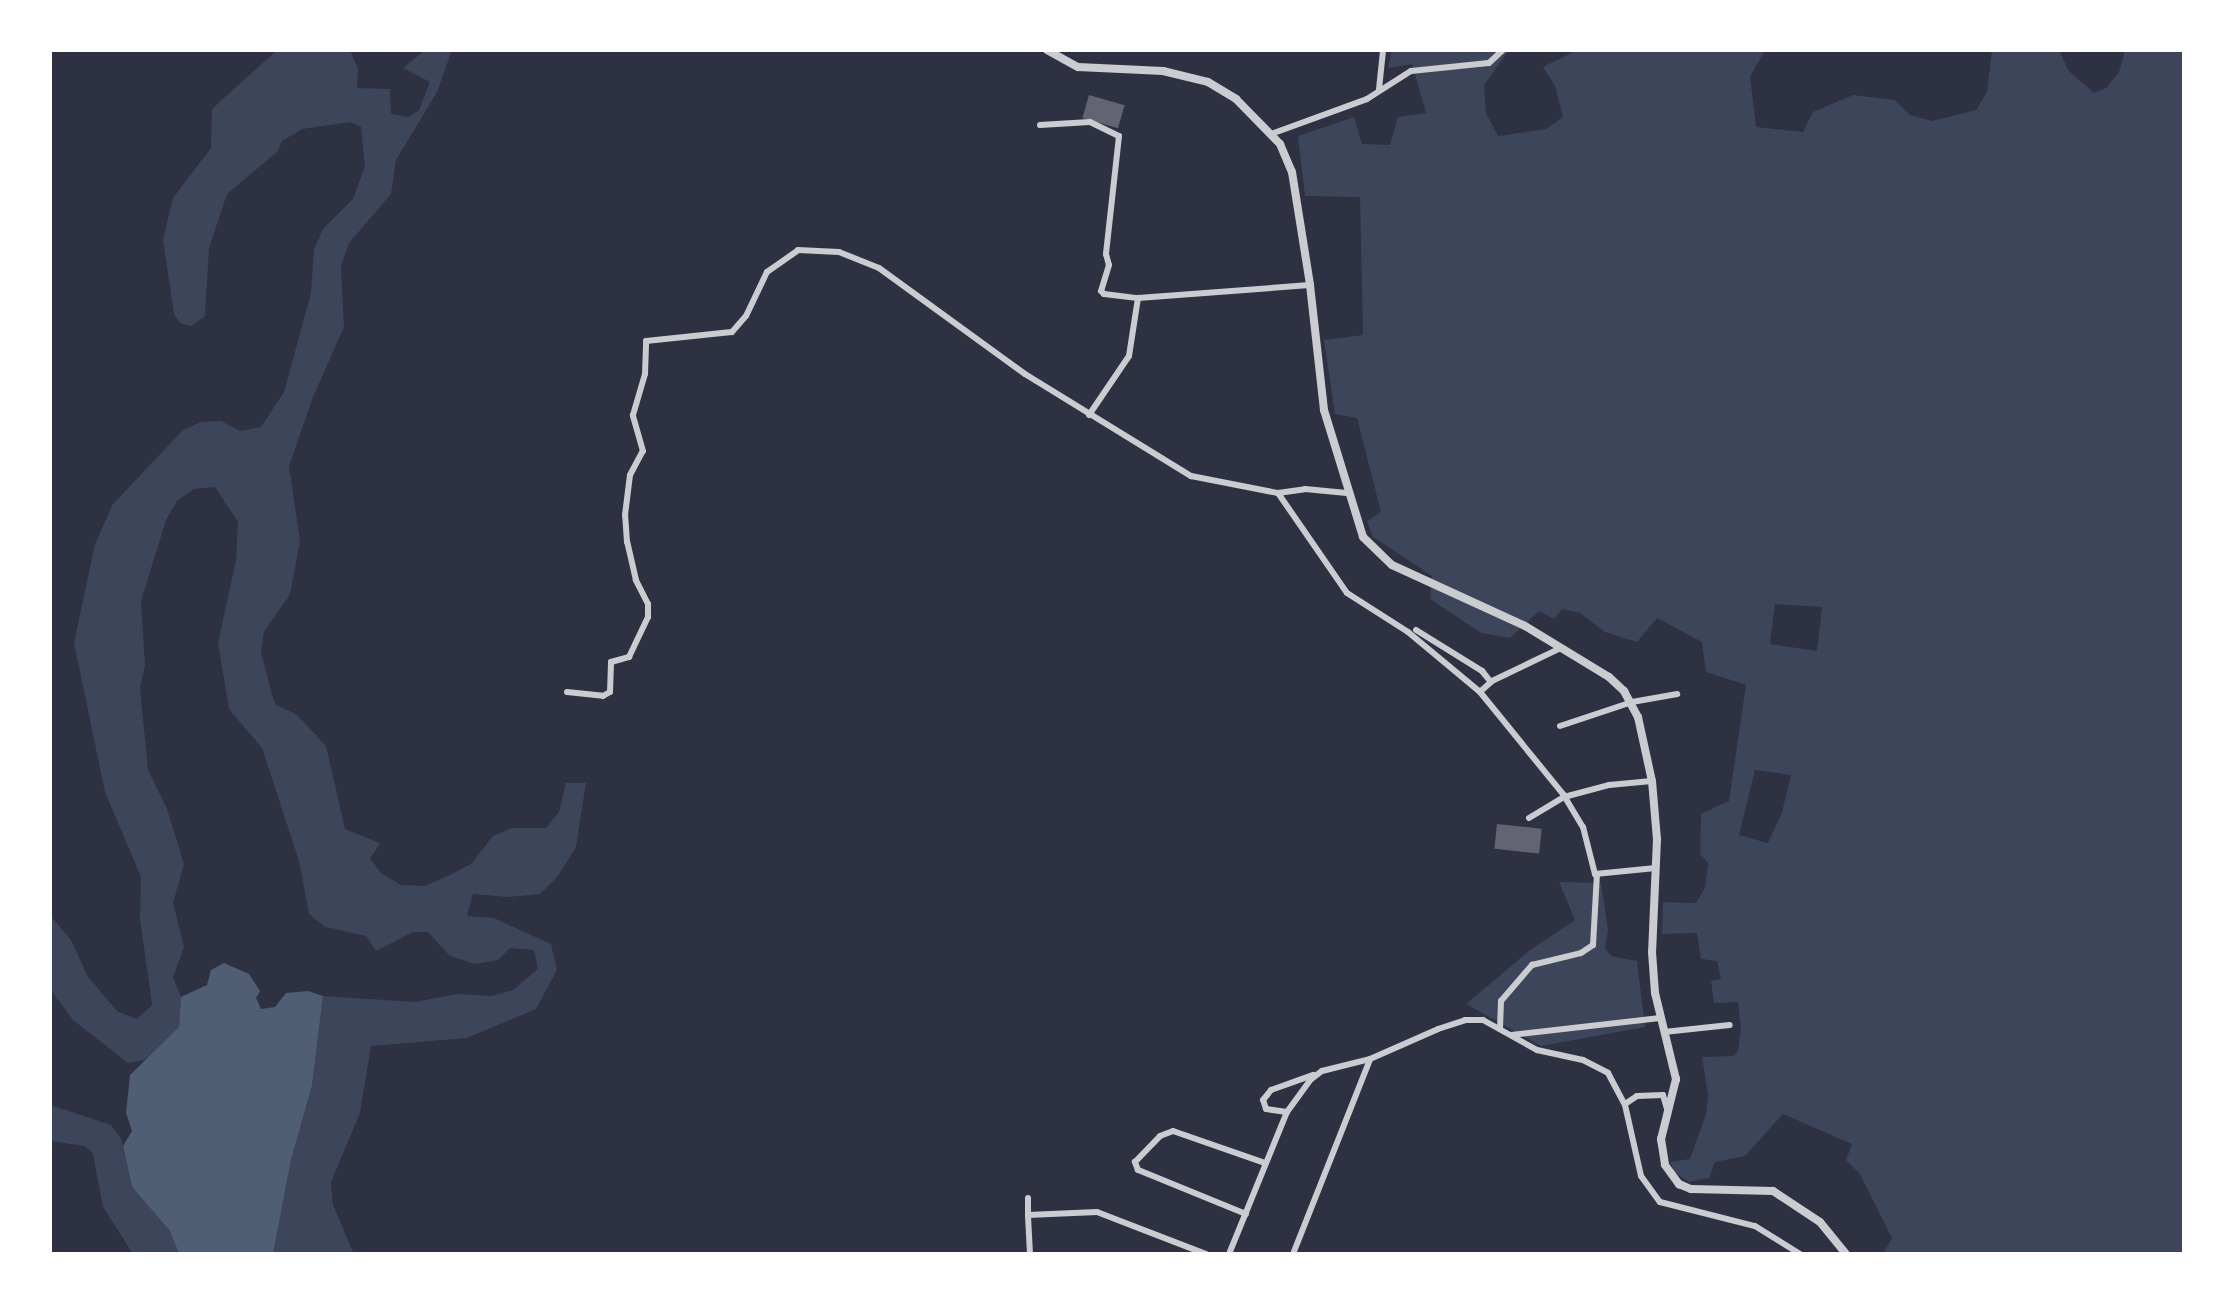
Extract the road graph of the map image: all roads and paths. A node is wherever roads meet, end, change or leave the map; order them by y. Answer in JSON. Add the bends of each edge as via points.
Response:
{"nodes":[{"id":1,"x":1048,"y":50,"type":"edge"},
{"id":2,"x":1384,"y":50,"type":"edge"},
{"id":3,"x":1502,"y":50,"type":"edge"},
{"id":4,"x":1379,"y":90,"type":"junction"},
{"id":5,"x":1040,"y":126,"type":"dead end"},
{"id":6,"x":1271,"y":134,"type":"junction"},
{"id":7,"x":1310,"y":285,"type":"junction"},
{"id":8,"x":1138,"y":298,"type":"junction"},
{"id":9,"x":1090,"y":415,"type":"junction"},
{"id":10,"x":1278,"y":493,"type":"junction"},
{"id":11,"x":1347,"y":493,"type":"junction"},
{"id":12,"x":1416,"y":630,"type":"dead end"},
{"id":13,"x":1562,"y":647,"type":"junction"},
{"id":14,"x":1491,"y":682,"type":"junction"},
{"id":15,"x":566,"y":692,"type":"dead end"},
{"id":16,"x":1480,"y":692,"type":"junction"},
{"id":17,"x":1677,"y":694,"type":"dead end"},
{"id":18,"x":1632,"y":702,"type":"junction"},
{"id":19,"x":1560,"y":726,"type":"dead end"},
{"id":20,"x":1652,"y":782,"type":"junction"},
{"id":21,"x":1564,"y":796,"type":"junction"},
{"id":22,"x":1528,"y":818,"type":"dead end"},
{"id":23,"x":1657,"y":868,"type":"junction"},
{"id":24,"x":1597,"y":874,"type":"junction"},
{"id":25,"x":1660,"y":1018,"type":"junction"},
{"id":26,"x":1730,"y":1025,"type":"dead end"},
{"id":27,"x":1500,"y":1029,"type":"junction"},
{"id":28,"x":1664,"y":1032,"type":"junction"},
{"id":29,"x":1510,"y":1035,"type":"junction"},
{"id":30,"x":1370,"y":1059,"type":"junction"},
{"id":31,"x":1322,"y":1072,"type":"junction"},
{"id":32,"x":1625,"y":1105,"type":"junction"},
{"id":33,"x":1287,"y":1112,"type":"junction"},
{"id":34,"x":1667,"y":1116,"type":"junction"},
{"id":35,"x":1266,"y":1163,"type":"junction"},
{"id":36,"x":1028,"y":1198,"type":"dead end"},
{"id":37,"x":1246,"y":1214,"type":"junction"},
{"id":38,"x":1028,"y":1215,"type":"junction"},
{"id":39,"x":1030,"y":1254,"type":"edge"},
{"id":40,"x":1206,"y":1254,"type":"edge"},
{"id":41,"x":1230,"y":1254,"type":"edge"},
{"id":42,"x":1293,"y":1254,"type":"edge"},
{"id":43,"x":1800,"y":1254,"type":"edge"},
{"id":44,"x":1846,"y":1254,"type":"edge"}],
"edges":[{"from":1,"to":6,"type":"street","via":[[1078,67],[1162,71],[1208,82]]},
{"from":2,"to":4,"type":"street"},
{"from":3,"to":4,"type":"street","via":[[1489,63],[1412,70]]},
{"from":4,"to":6,"type":"street"},
{"from":5,"to":8,"type":"street","via":[[1090,122],[1119,136],[1109,266],[1100,290]]},
{"from":6,"to":7,"type":"street","via":[[1292,172]]},
{"from":7,"to":8,"type":"street"},
{"from":7,"to":11,"type":"street","via":[[1319,384]]},
{"from":8,"to":9,"type":"street","via":[[1129,356]]},
{"from":9,"to":10,"type":"street","via":[[1191,476]]},
{"from":9,"to":15,"type":"street","via":[[879,268],[839,252],[790,252],[768,272],[732,332],[646,341],[633,415],[643,451],[630,475],[625,515],[648,617],[630,658],[611,662],[610,692]]},
{"from":10,"to":11,"type":"street"},
{"from":10,"to":16,"type":"street","via":[[1347,592]]},
{"from":11,"to":13,"type":"street","via":[[1364,537],[1392,564]]},
{"from":12,"to":14,"type":"street"},
{"from":13,"to":14,"type":"street"},
{"from":13,"to":18,"type":"street","via":[[1618,684]]},
{"from":14,"to":16,"type":"street"},
{"from":16,"to":21,"type":"street"},
{"from":17,"to":18,"type":"street"},
{"from":18,"to":19,"type":"street"},
{"from":18,"to":20,"type":"street"},
{"from":20,"to":21,"type":"street"},
{"from":20,"to":23,"type":"street"},
{"from":21,"to":22,"type":"street"},
{"from":21,"to":24,"type":"street","via":[[1583,828]]},
{"from":23,"to":24,"type":"street"},
{"from":23,"to":25,"type":"street","via":[[1652,952]]},
{"from":24,"to":27,"type":"street","via":[[1594,945],[1532,965],[1501,1001]]},
{"from":25,"to":28,"type":"street"},
{"from":25,"to":29,"type":"street"},
{"from":26,"to":28,"type":"street"},
{"from":27,"to":29,"type":"street"},
{"from":27,"to":30,"type":"street","via":[[1465,1020]]},
{"from":28,"to":34,"type":"street","via":[[1676,1079]]},
{"from":29,"to":32,"type":"street","via":[[1537,1050],[1600,1066]]},
{"from":30,"to":31,"type":"street"},
{"from":30,"to":42,"type":"street"},
{"from":31,"to":33,"type":"street","via":[[1299,1090]]},
{"from":31,"to":33,"type":"street","via":[[1271,1090],[1263,1100],[1266,1108]]},
{"from":32,"to":34,"type":"street","via":[[1637,1096],[1663,1095]]},
{"from":32,"to":43,"type":"street","via":[[1641,1176],[1660,1202],[1754,1226]]},
{"from":33,"to":35,"type":"street"},
{"from":34,"to":44,"type":"street","via":[[1662,1152],[1679,1184],[1704,1191],[1773,1191],[1820,1222]]},
{"from":35,"to":37,"type":"street"},
{"from":35,"to":37,"type":"street","via":[[1173,1131],[1136,1162],[1138,1170]]},
{"from":36,"to":38,"type":"street"},
{"from":37,"to":41,"type":"street"},
{"from":38,"to":39,"type":"street"},
{"from":38,"to":40,"type":"street","via":[[1097,1212]]}]}
